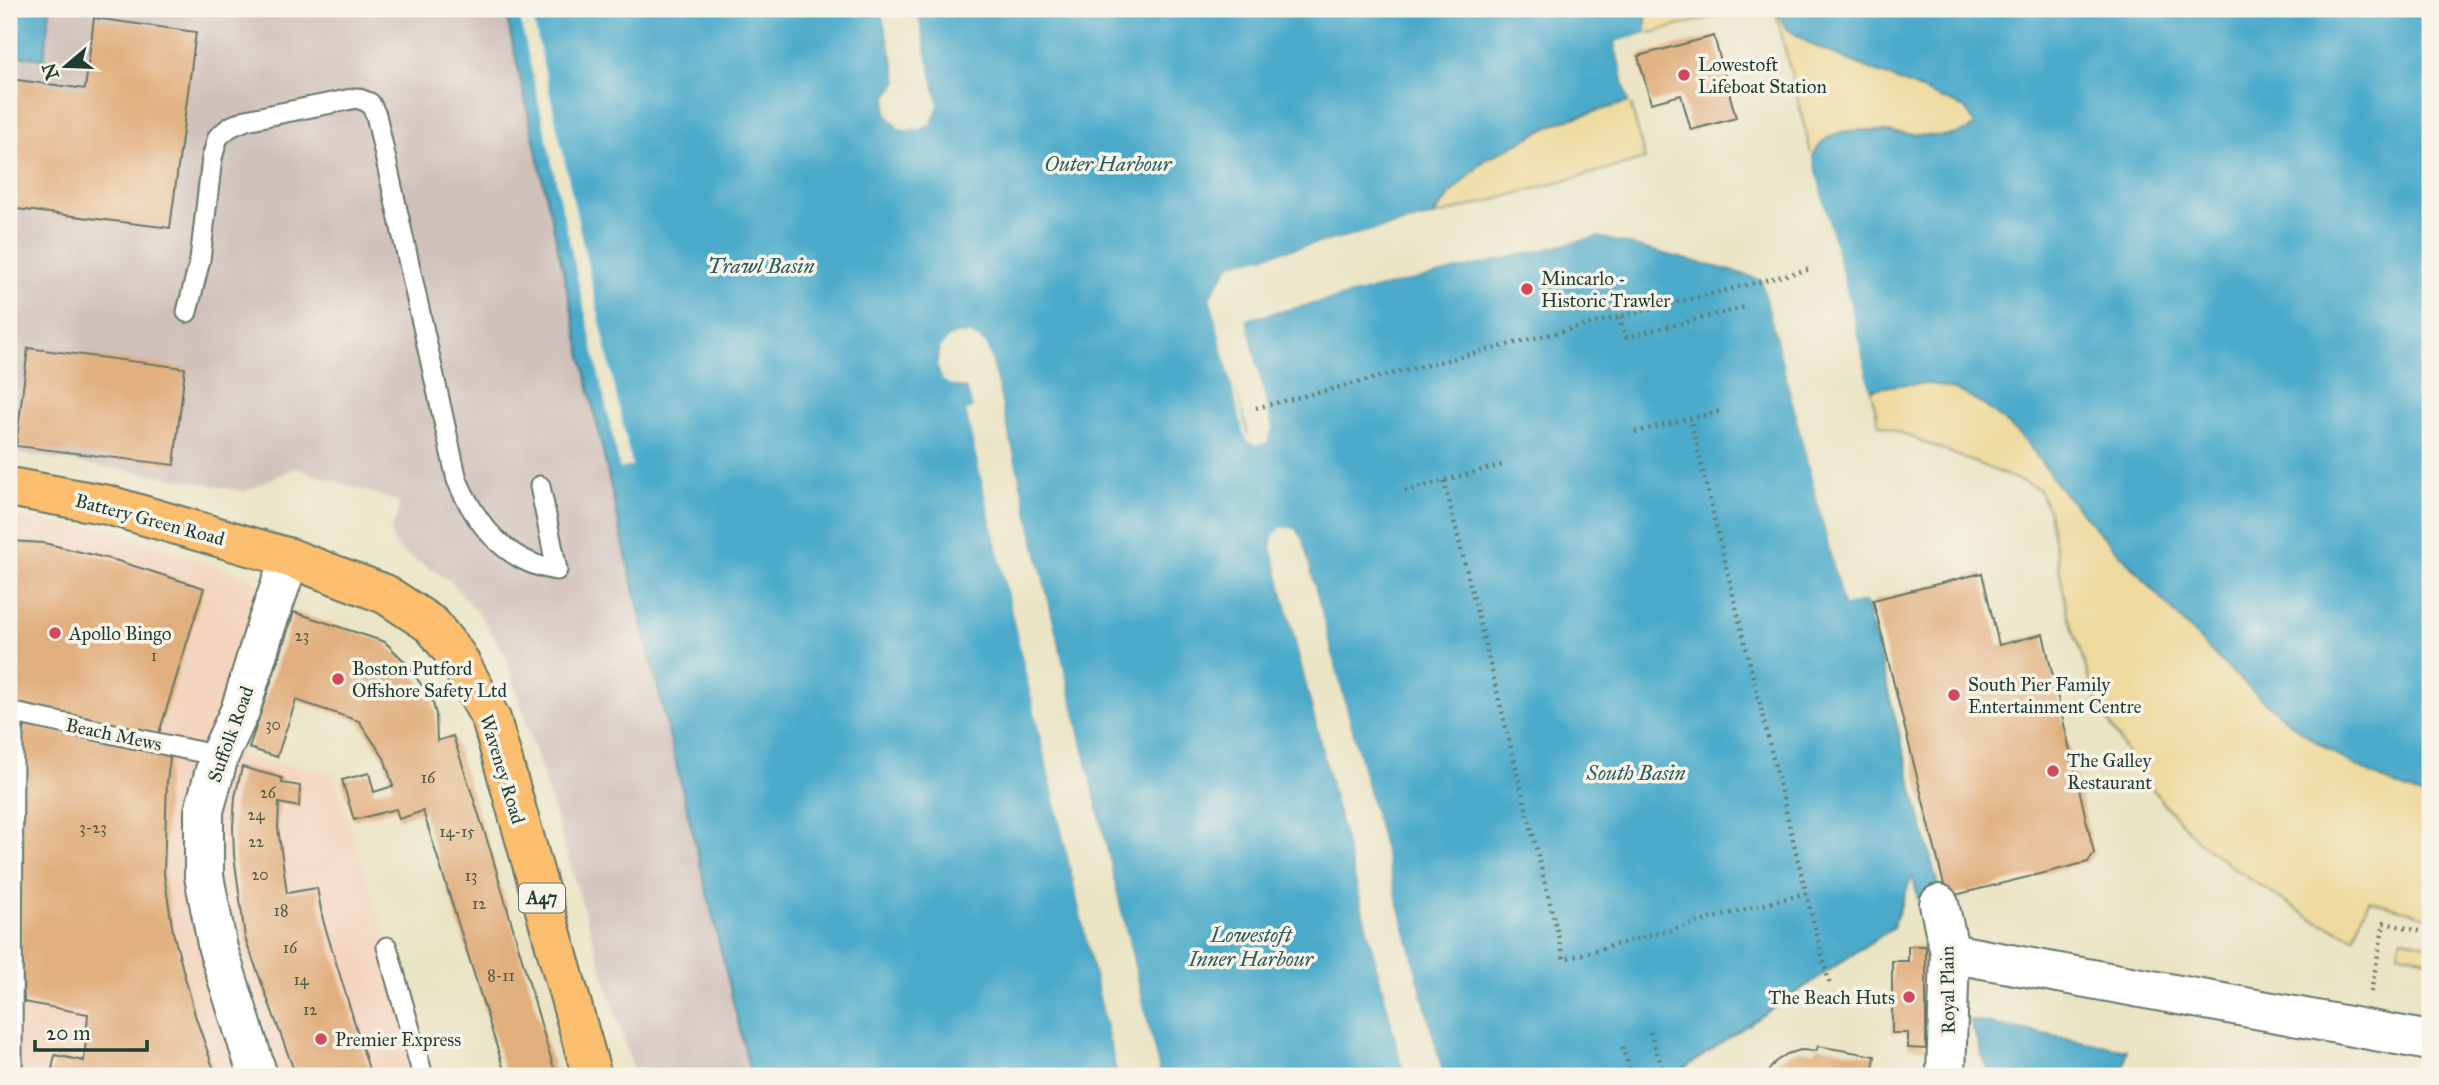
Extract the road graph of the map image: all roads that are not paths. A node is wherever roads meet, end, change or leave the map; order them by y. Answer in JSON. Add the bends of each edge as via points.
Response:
{"nodes":[{"id":1,"x":187,"y":312,"type":"dead end"},
{"id":2,"x":540,"y":486,"type":"dead end"},
{"id":3,"x":9,"y":487,"type":"edge"},
{"id":4,"x":290,"y":558,"type":"junction"},
{"id":5,"x":11,"y":712,"type":"edge"},
{"id":6,"x":219,"y":756,"type":"junction"},
{"id":7,"x":1939,"y":904,"type":"dead end"},
{"id":8,"x":387,"y":947,"type":"dead end"},
{"id":9,"x":1950,"y":953,"type":"junction"},
{"id":10,"x":2430,"y":1041,"type":"edge"},
{"id":11,"x":1950,"y":1068,"type":"edge"},
{"id":12,"x":12,"y":1076,"type":"edge"},
{"id":13,"x":258,"y":1076,"type":"edge"},
{"id":14,"x":423,"y":1076,"type":"edge"},
{"id":15,"x":592,"y":1076,"type":"edge"}],
"edges":[{"from":1,"to":2,"type":"lane","via":[[200,260],[218,137],[246,120],[357,99],[370,103],[465,500],[503,547],[522,560],[557,570]]},
{"from":3,"to":4,"type":"highway","name":"Battery Green Road","number":"A47","via":[[108,505]]},
{"from":4,"to":6,"type":"street","name":"Suffolk Road","via":[[240,711]]},
{"from":4,"to":15,"type":"highway","name":"Waveney Road","number":"A47","via":[[384,594],[432,625],[457,657],[491,719]]},
{"from":5,"to":6,"type":"lane","name":"Beach Mews"},
{"from":5,"to":12,"type":"lane"},
{"from":6,"to":13,"type":"street","name":"Suffolk Road","via":[[204,811],[204,876],[218,949]]},
{"from":7,"to":9,"type":"street","name":"Royal Plain"},
{"from":8,"to":14,"type":"lane"},
{"from":9,"to":10,"type":"street"},
{"from":9,"to":11,"type":"street","name":"Royal Plain"}]}
